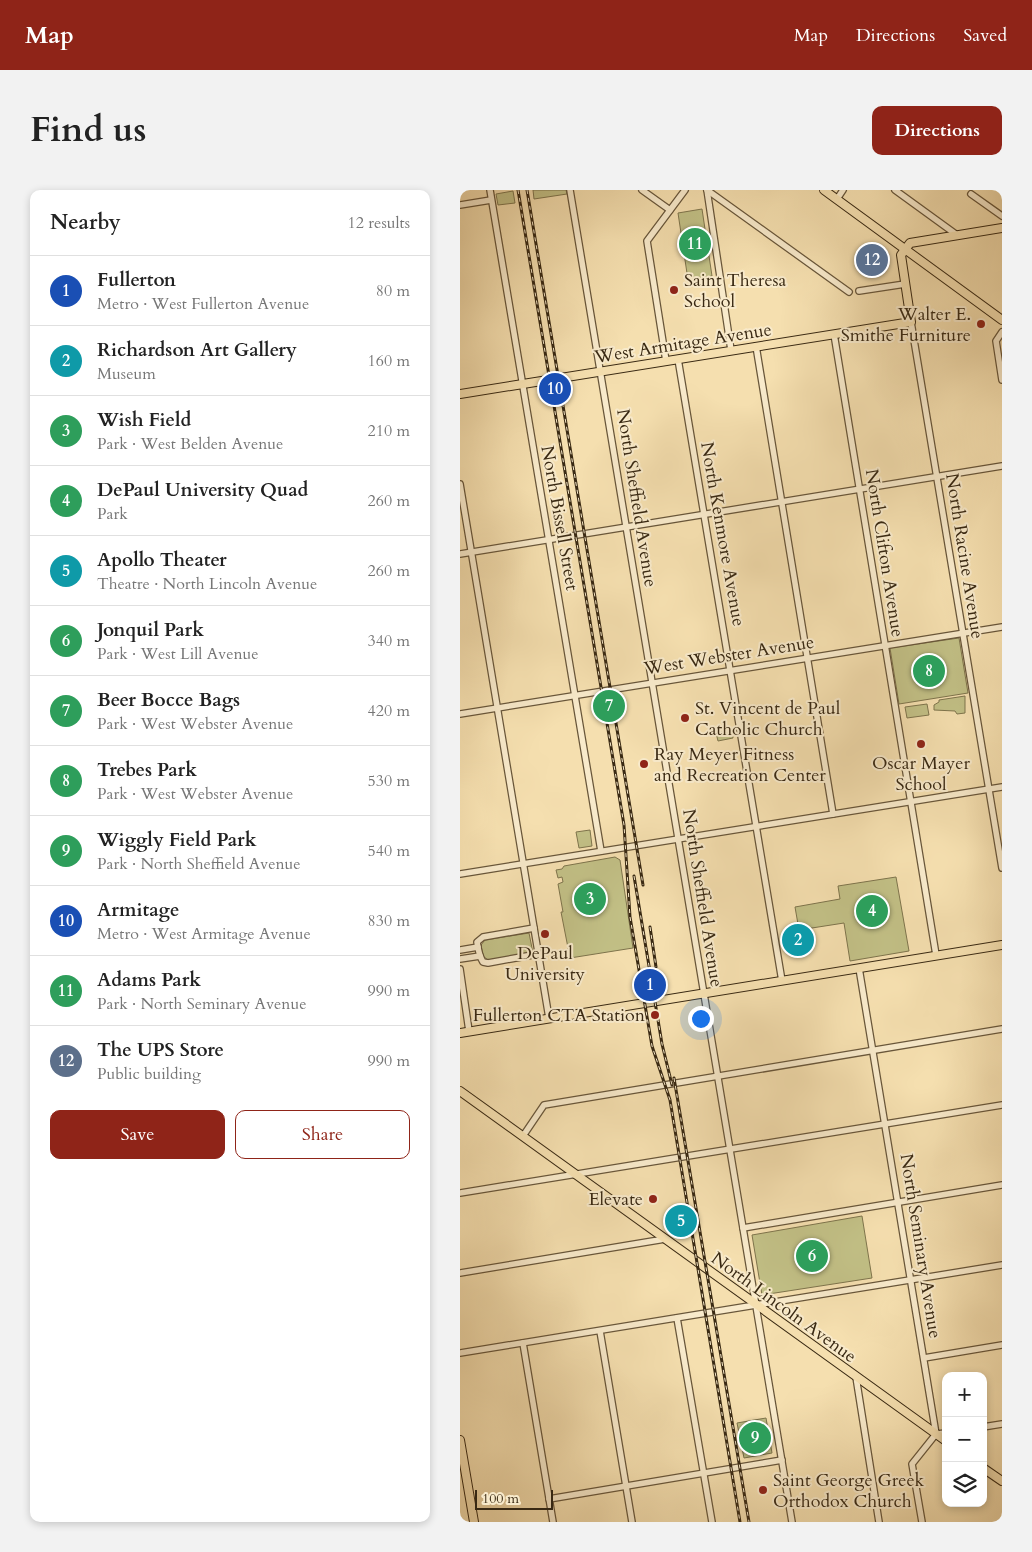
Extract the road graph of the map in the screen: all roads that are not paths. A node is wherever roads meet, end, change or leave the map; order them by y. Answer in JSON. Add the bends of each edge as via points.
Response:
{"nodes":[{"id":1,"x":490,"y":190,"type":"edge"},
{"id":2,"x":570,"y":190,"type":"edge"},
{"id":3,"x":642,"y":190,"type":"edge"},
{"id":4,"x":684,"y":190,"type":"edge"},
{"id":5,"x":707,"y":190,"type":"edge"},
{"id":6,"x":824,"y":190,"type":"edge"},
{"id":7,"x":843,"y":190,"type":"edge"},
{"id":8,"x":895,"y":190,"type":"edge"},
{"id":9,"x":971,"y":194,"type":"dead end"},
{"id":10,"x":837,"y":199,"type":"junction"},
{"id":11,"x":491,"y":200,"type":"junction"},
{"id":12,"x":460,"y":205,"type":"edge"},
{"id":13,"x":670,"y":210,"type":"junction"},
{"id":14,"x":1002,"y":216,"type":"edge"},
{"id":15,"x":1002,"y":228,"type":"edge"},
{"id":16,"x":957,"y":235,"type":"junction"},
{"id":17,"x":905,"y":250,"type":"junction"},
{"id":18,"x":905,"y":284,"type":"junction"},
{"id":19,"x":859,"y":291,"type":"dead end"},
{"id":20,"x":849,"y":292,"type":"dead end"},
{"id":21,"x":1002,"y":320,"type":"edge"},
{"id":22,"x":911,"y":322,"type":"junction"},
{"id":23,"x":1002,"y":332,"type":"edge"},
{"id":24,"x":834,"y":334,"type":"junction"},
{"id":25,"x":756,"y":346,"type":"junction"},
{"id":26,"x":731,"y":350,"type":"junction"},
{"id":27,"x":678,"y":359,"type":"junction"},
{"id":28,"x":666,"y":361,"type":"junction"},
{"id":29,"x":600,"y":371,"type":"junction"},
{"id":30,"x":1002,"y":380,"type":"edge"},
{"id":31,"x":522,"y":384,"type":"junction"},
{"id":32,"x":460,"y":394,"type":"edge"},
{"id":33,"x":1002,"y":466,"type":"edge"},
{"id":34,"x":937,"y":476,"type":"junction"},
{"id":35,"x":460,"y":484,"type":"edge"},
{"id":36,"x":859,"y":489,"type":"junction"},
{"id":37,"x":782,"y":502,"type":"junction"},
{"id":38,"x":704,"y":514,"type":"junction"},
{"id":39,"x":626,"y":527,"type":"junction"},
{"id":40,"x":548,"y":539,"type":"junction"},
{"id":41,"x":471,"y":552,"type":"junction"},
{"id":42,"x":460,"y":554,"type":"edge"},
{"id":43,"x":1002,"y":627,"type":"edge"},
{"id":44,"x":963,"y":633,"type":"junction"},
{"id":45,"x":885,"y":646,"type":"junction"},
{"id":46,"x":808,"y":658,"type":"junction"},
{"id":47,"x":730,"y":670,"type":"junction"},
{"id":48,"x":652,"y":683,"type":"junction"},
{"id":49,"x":574,"y":695,"type":"junction"},
{"id":50,"x":497,"y":708,"type":"junction"},
{"id":51,"x":460,"y":714,"type":"edge"},
{"id":52,"x":1002,"y":787,"type":"edge"},
{"id":53,"x":989,"y":789,"type":"junction"},
{"id":54,"x":911,"y":801,"type":"junction"},
{"id":55,"x":833,"y":814,"type":"junction"},
{"id":56,"x":756,"y":826,"type":"junction"},
{"id":57,"x":678,"y":839,"type":"junction"},
{"id":58,"x":601,"y":852,"type":"junction"},
{"id":59,"x":524,"y":864,"type":"junction"},
{"id":60,"x":1002,"y":868,"type":"edge"},
{"id":61,"x":460,"y":874,"type":"edge"},
{"id":62,"x":534,"y":928,"type":"junction"},
{"id":63,"x":1002,"y":945,"type":"edge"},
{"id":64,"x":478,"y":947,"type":"junction"},
{"id":65,"x":460,"y":950,"type":"edge"},
{"id":66,"x":538,"y":954,"type":"junction"},
{"id":67,"x":936,"y":955,"type":"junction"},
{"id":68,"x":480,"y":956,"type":"junction"},
{"id":69,"x":460,"y":959,"type":"edge"},
{"id":70,"x":859,"y":968,"type":"junction"},
{"id":71,"x":460,"y":970,"type":"edge"},
{"id":72,"x":782,"y":981,"type":"junction"},
{"id":73,"x":703,"y":994,"type":"junction"},
{"id":74,"x":549,"y":1018,"type":"junction"},
{"id":75,"x":1002,"y":1029,"type":"edge"},
{"id":76,"x":470,"y":1031,"type":"junction"},
{"id":77,"x":460,"y":1033,"type":"edge"},
{"id":78,"x":873,"y":1051,"type":"junction"},
{"id":79,"x":717,"y":1077,"type":"junction"},
{"id":80,"x":460,"y":1091,"type":"edge"},
{"id":81,"x":1002,"y":1105,"type":"edge"},
{"id":82,"x":885,"y":1124,"type":"junction"},
{"id":83,"x":523,"y":1136,"type":"junction"},
{"id":84,"x":730,"y":1149,"type":"junction"},
{"id":85,"x":576,"y":1174,"type":"junction"},
{"id":86,"x":1002,"y":1185,"type":"edge"},
{"id":87,"x":460,"y":1193,"type":"edge"},
{"id":88,"x":898,"y":1202,"type":"junction"},
{"id":89,"x":743,"y":1228,"type":"junction"},
{"id":90,"x":664,"y":1239,"type":"junction"},
{"id":91,"x":1002,"y":1265,"type":"edge"},
{"id":92,"x":460,"y":1273,"type":"edge"},
{"id":93,"x":911,"y":1280,"type":"junction"},
{"id":94,"x":756,"y":1305,"type":"junction"},
{"id":95,"x":678,"y":1318,"type":"junction"},
{"id":96,"x":600,"y":1330,"type":"junction"},
{"id":97,"x":523,"y":1343,"type":"junction"},
{"id":98,"x":1002,"y":1345,"type":"edge"},
{"id":99,"x":460,"y":1353,"type":"edge"},
{"id":100,"x":924,"y":1358,"type":"junction"},
{"id":101,"x":856,"y":1377,"type":"junction"},
{"id":102,"x":1002,"y":1424,"type":"edge"},
{"id":103,"x":987,"y":1426,"type":"edge"},
{"id":104,"x":942,"y":1433,"type":"edge"},
{"id":105,"x":936,"y":1434,"type":"junction"},
{"id":106,"x":942,"y":1438,"type":"edge"},
{"id":107,"x":460,"y":1440,"type":"edge"},
{"id":108,"x":782,"y":1460,"type":"junction"},
{"id":109,"x":987,"y":1471,"type":"edge"},
{"id":110,"x":704,"y":1473,"type":"junction"},
{"id":111,"x":1002,"y":1481,"type":"edge"},
{"id":112,"x":626,"y":1486,"type":"junction"},
{"id":113,"x":549,"y":1499,"type":"junction"},
{"id":114,"x":474,"y":1522,"type":"edge"},
{"id":115,"x":553,"y":1522,"type":"edge"},
{"id":116,"x":632,"y":1522,"type":"edge"},
{"id":117,"x":712,"y":1522,"type":"edge"},
{"id":118,"x":792,"y":1522,"type":"edge"},
{"id":119,"x":879,"y":1522,"type":"edge"},
{"id":120,"x":922,"y":1522,"type":"edge"}],
"edges":[{"from":1,"to":11,"type":"street","name":"North Bissell Street"},
{"from":2,"to":29,"type":"street","name":"North Sheffield Avenue"},
{"from":3,"to":13,"type":"street"},
{"from":4,"to":13,"type":"street"},
{"from":5,"to":20,"type":"street"},
{"from":5,"to":26,"type":"street"},
{"from":6,"to":10,"type":"main road"},
{"from":7,"to":10,"type":"street"},
{"from":8,"to":16,"type":"street"},
{"from":9,"to":14,"type":"street"},
{"from":10,"to":17,"type":"main road"},
{"from":11,"to":12,"type":"street"},
{"from":11,"to":31,"type":"street","name":"North Bissell Street"},
{"from":13,"to":28,"type":"street","via":[[647,241]]},
{"from":15,"to":16,"type":"main road"},
{"from":16,"to":17,"type":"main road","via":[[910,243]]},
{"from":17,"to":18,"type":"main road","name":"North Racine Avenue","via":[[901,255]]},
{"from":17,"to":21,"type":"main road"},
{"from":18,"to":19,"type":"street"},
{"from":18,"to":22,"type":"main road","name":"North Racine Avenue"},
{"from":22,"to":24,"type":"main road","name":"West Armitage Avenue"},
{"from":22,"to":34,"type":"street","name":"North Racine Avenue"},
{"from":23,"to":30,"type":"street","via":[[996,341]]},
{"from":24,"to":25,"type":"main road","name":"West Armitage Avenue"},
{"from":24,"to":36,"type":"street","name":"North Clifton Avenue"},
{"from":25,"to":26,"type":"main road","name":"West Armitage Avenue"},
{"from":25,"to":37,"type":"street"},
{"from":26,"to":27,"type":"main road","name":"West Armitage Avenue"},
{"from":27,"to":28,"type":"main road","name":"West Armitage Avenue"},
{"from":27,"to":38,"type":"street","name":"North Kenmore Avenue"},
{"from":28,"to":29,"type":"main road","name":"West Armitage Avenue"},
{"from":29,"to":31,"type":"main road","name":"West Armitage Avenue"},
{"from":29,"to":39,"type":"street","name":"North Sheffield Avenue"},
{"from":31,"to":32,"type":"main road","name":"West Armitage Avenue"},
{"from":31,"to":40,"type":"street","name":"North Bissell Street"},
{"from":33,"to":34,"type":"street"},
{"from":34,"to":36,"type":"street"},
{"from":34,"to":44,"type":"street","name":"North Racine Avenue"},
{"from":35,"to":41,"type":"street"},
{"from":36,"to":37,"type":"street"},
{"from":36,"to":45,"type":"street","name":"North Clifton Avenue"},
{"from":37,"to":38,"type":"street"},
{"from":37,"to":46,"type":"street"},
{"from":38,"to":39,"type":"street"},
{"from":38,"to":47,"type":"street","name":"North Kenmore Avenue"},
{"from":39,"to":40,"type":"street"},
{"from":39,"to":48,"type":"street","name":"North Sheffield Avenue"},
{"from":40,"to":41,"type":"street"},
{"from":40,"to":49,"type":"street","name":"North Bissell Street"},
{"from":41,"to":42,"type":"street"},
{"from":41,"to":50,"type":"street"},
{"from":43,"to":44,"type":"street","name":"West Webster Avenue"},
{"from":44,"to":45,"type":"street","name":"West Webster Avenue"},
{"from":44,"to":53,"type":"street","name":"North Racine Avenue"},
{"from":45,"to":46,"type":"street","name":"West Webster Avenue"},
{"from":45,"to":54,"type":"street","name":"North Clifton Avenue"},
{"from":46,"to":47,"type":"street","name":"West Webster Avenue"},
{"from":46,"to":55,"type":"street"},
{"from":47,"to":48,"type":"street","name":"West Webster Avenue"},
{"from":47,"to":56,"type":"street","name":"North Kenmore Avenue"},
{"from":48,"to":49,"type":"street","name":"West Webster Avenue"},
{"from":48,"to":57,"type":"street","name":"North Sheffield Avenue"},
{"from":49,"to":50,"type":"street","name":"West Webster Avenue"},
{"from":49,"to":58,"type":"street","name":"North Bissell Street"},
{"from":50,"to":51,"type":"street","name":"West Webster Avenue"},
{"from":50,"to":59,"type":"street"},
{"from":52,"to":53,"type":"street"},
{"from":53,"to":54,"type":"street"},
{"from":53,"to":60,"type":"street","name":"North Racine Avenue"},
{"from":54,"to":55,"type":"street"},
{"from":54,"to":67,"type":"street","name":"North Clifton Avenue"},
{"from":55,"to":56,"type":"street"},
{"from":56,"to":57,"type":"street"},
{"from":56,"to":72,"type":"street","name":"North Kenmore Avenue"},
{"from":57,"to":58,"type":"street"},
{"from":57,"to":73,"type":"street","name":"North Sheffield Avenue"},
{"from":58,"to":59,"type":"street"},
{"from":59,"to":61,"type":"street"},
{"from":59,"to":62,"type":"street"},
{"from":62,"to":64,"type":"street","via":[[482,937]]},
{"from":62,"to":66,"type":"street"},
{"from":63,"to":67,"type":"main road"},
{"from":64,"to":65,"type":"street"},
{"from":64,"to":68,"type":"street"},
{"from":66,"to":68,"type":"street","via":[[488,963],[483,962]]},
{"from":66,"to":74,"type":"street"},
{"from":67,"to":70,"type":"main road"},
{"from":68,"to":69,"type":"street"},
{"from":70,"to":72,"type":"main road"},
{"from":70,"to":78,"type":"street","name":"North Seminary Avenue"},
{"from":71,"to":76,"type":"street"},
{"from":72,"to":73,"type":"main road"},
{"from":73,"to":74,"type":"main road"},
{"from":73,"to":79,"type":"street","name":"North Sheffield Avenue"},
{"from":74,"to":76,"type":"main road"},
{"from":75,"to":78,"type":"street"},
{"from":76,"to":77,"type":"main road"},
{"from":78,"to":79,"type":"street"},
{"from":78,"to":82,"type":"street","name":"North Seminary Avenue"},
{"from":79,"to":83,"type":"street","via":[[544,1105]]},
{"from":79,"to":84,"type":"street","name":"North Sheffield Avenue"},
{"from":80,"to":83,"type":"main road","name":"North Lincoln Avenue"},
{"from":81,"to":82,"type":"street"},
{"from":82,"to":84,"type":"street"},
{"from":82,"to":88,"type":"street","name":"North Seminary Avenue"},
{"from":83,"to":85,"type":"main road","name":"North Lincoln Avenue"},
{"from":84,"to":85,"type":"street"},
{"from":84,"to":89,"type":"street","name":"North Sheffield Avenue"},
{"from":85,"to":87,"type":"street"},
{"from":85,"to":90,"type":"main road","name":"North Lincoln Avenue"},
{"from":86,"to":88,"type":"street"},
{"from":88,"to":89,"type":"street"},
{"from":88,"to":93,"type":"street","name":"North Seminary Avenue"},
{"from":89,"to":94,"type":"street","name":"North Sheffield Avenue"},
{"from":90,"to":92,"type":"street"},
{"from":90,"to":94,"type":"main road","name":"North Lincoln Avenue"},
{"from":91,"to":93,"type":"street"},
{"from":93,"to":94,"type":"street"},
{"from":93,"to":100,"type":"street","name":"North Seminary Avenue"},
{"from":94,"to":95,"type":"street"},
{"from":94,"to":101,"type":"main road","name":"North Lincoln Avenue"},
{"from":94,"to":108,"type":"street","name":"North Sheffield Avenue"},
{"from":95,"to":96,"type":"street"},
{"from":95,"to":110,"type":"street"},
{"from":96,"to":97,"type":"street"},
{"from":96,"to":112,"type":"street"},
{"from":97,"to":99,"type":"street"},
{"from":97,"to":113,"type":"street"},
{"from":98,"to":100,"type":"street"},
{"from":100,"to":105,"type":"street","name":"North Seminary Avenue"},
{"from":101,"to":105,"type":"main road","name":"North Lincoln Avenue"},
{"from":101,"to":119,"type":"street"},
{"from":102,"to":103,"type":"street"},
{"from":104,"to":105,"type":"street"},
{"from":105,"to":106,"type":"main road","name":"North Lincoln Avenue"},
{"from":105,"to":120,"type":"street","via":[[912,1464]]},
{"from":107,"to":114,"type":"main road"},
{"from":108,"to":110,"type":"street"},
{"from":108,"to":118,"type":"street","name":"North Sheffield Avenue"},
{"from":109,"to":111,"type":"main road"},
{"from":110,"to":112,"type":"street"},
{"from":110,"to":117,"type":"street"},
{"from":112,"to":113,"type":"street"},
{"from":112,"to":116,"type":"street"},
{"from":113,"to":115,"type":"street"}]}
